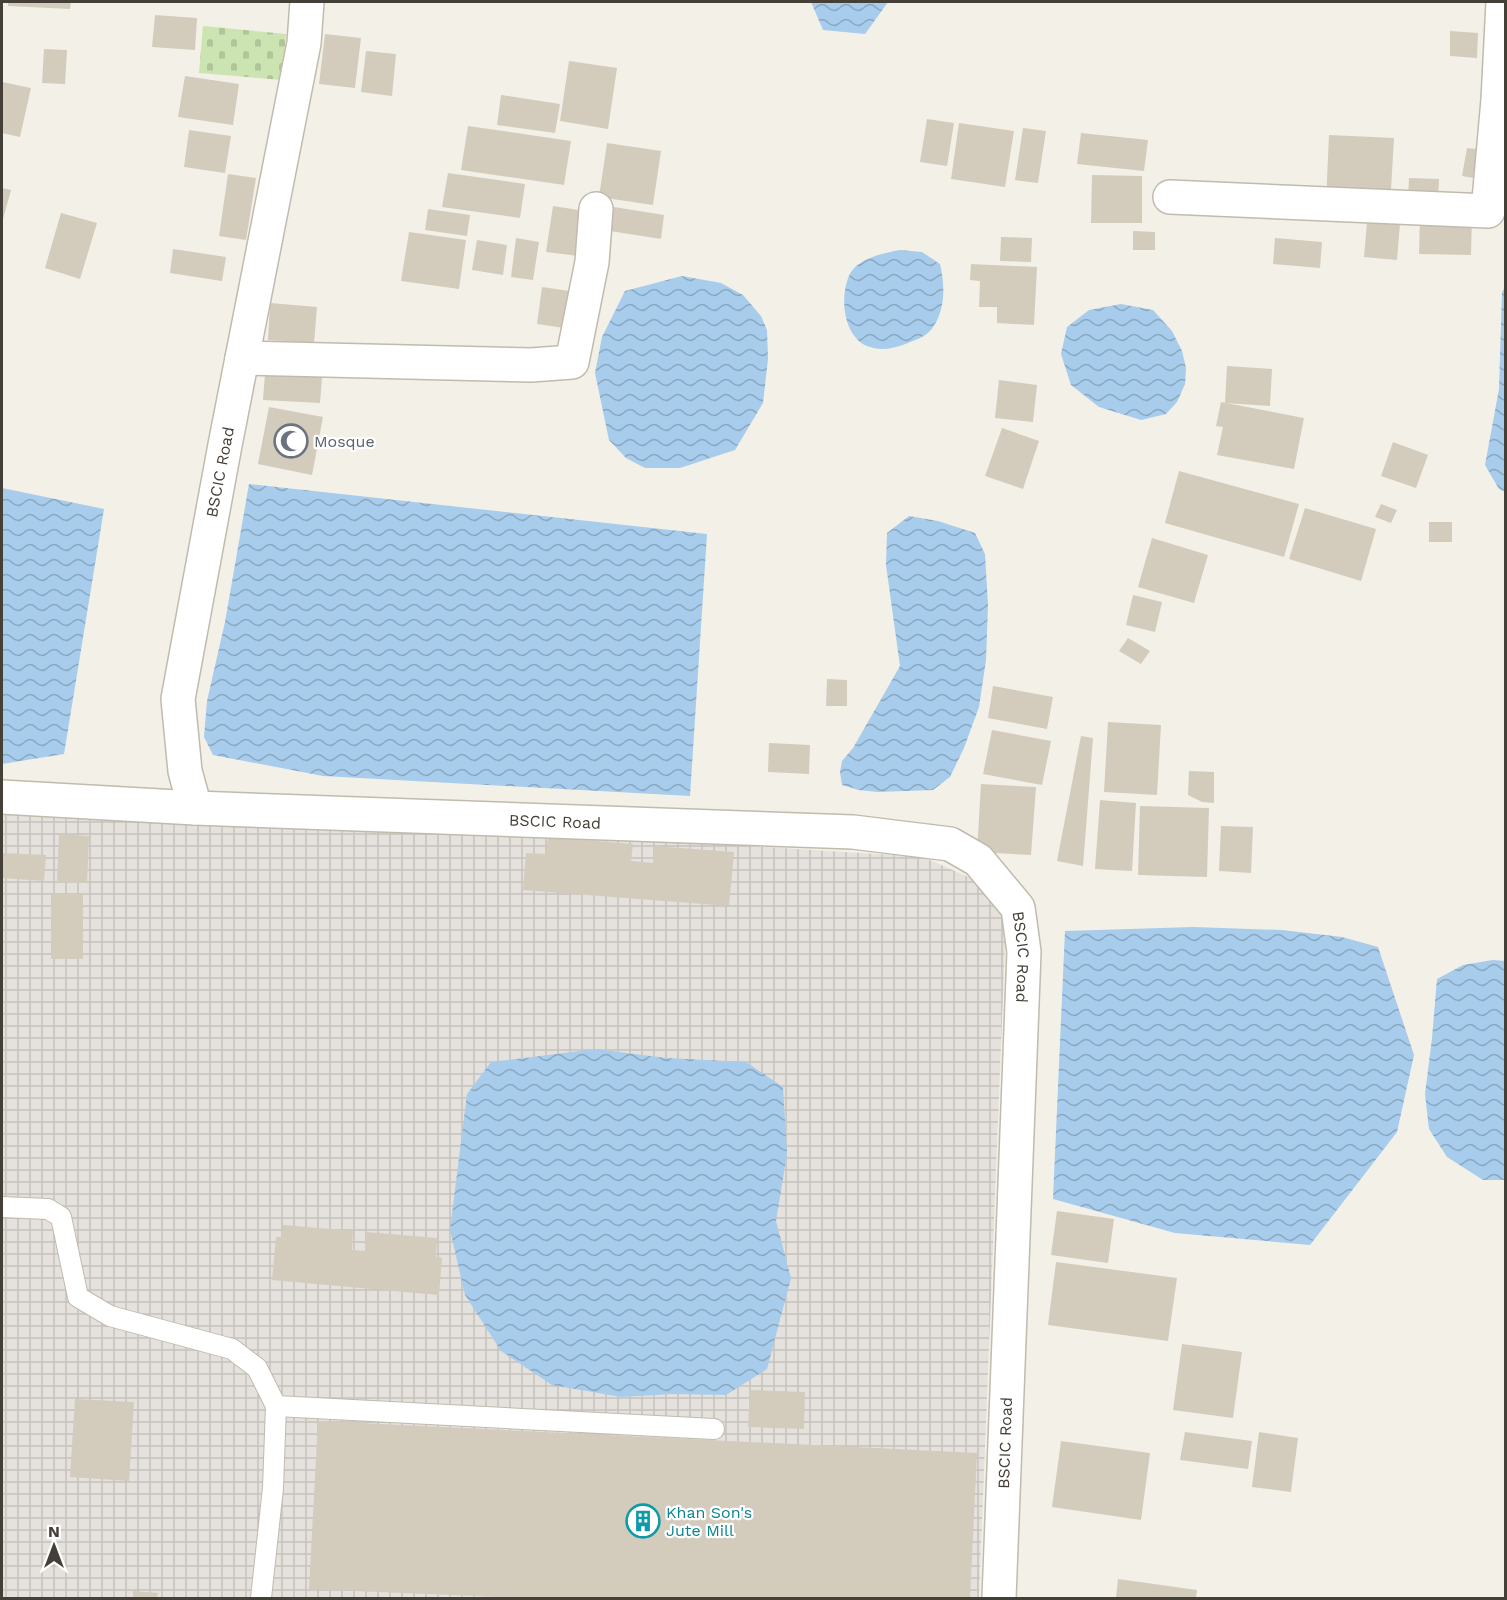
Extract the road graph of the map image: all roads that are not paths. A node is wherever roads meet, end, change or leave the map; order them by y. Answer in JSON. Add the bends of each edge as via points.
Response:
{"nodes":[{"id":1,"x":308,"y":2,"type":"edge"},
{"id":2,"x":1503,"y":2,"type":"edge"},
{"id":3,"x":1170,"y":197,"type":"dead end"},
{"id":4,"x":596,"y":208,"type":"dead end"},
{"id":5,"x":242,"y":358,"type":"junction"},
{"id":6,"x":2,"y":797,"type":"edge"},
{"id":7,"x":195,"y":808,"type":"junction"},
{"id":8,"x":2,"y":1207,"type":"edge"},
{"id":9,"x":276,"y":1406,"type":"junction"},
{"id":10,"x":714,"y":1429,"type":"dead end"},
{"id":11,"x":261,"y":1599,"type":"edge"},
{"id":12,"x":999,"y":1599,"type":"edge"}],
"edges":[{"from":1,"to":5,"type":"street","name":"BSCIC Road","via":[[304,43]]},
{"from":2,"to":3,"type":"street","via":[[1488,211]]},
{"from":4,"to":5,"type":"street","via":[[592,262],[572,362],[531,365]]},
{"from":5,"to":7,"type":"street","name":"BSCIC Road","via":[[178,699],[185,771]]},
{"from":6,"to":7,"type":"street"},
{"from":7,"to":12,"type":"street","name":"BSCIC Road","via":[[853,832],[950,844],[978,860],[1018,908],[1024,952]]},
{"from":8,"to":9,"type":"lane","via":[[48,1209],[61,1217],[78,1297],[110,1316],[232,1349],[258,1368]]},
{"from":9,"to":10,"type":"lane"},
{"from":9,"to":11,"type":"lane","via":[[273,1488]]}]}
